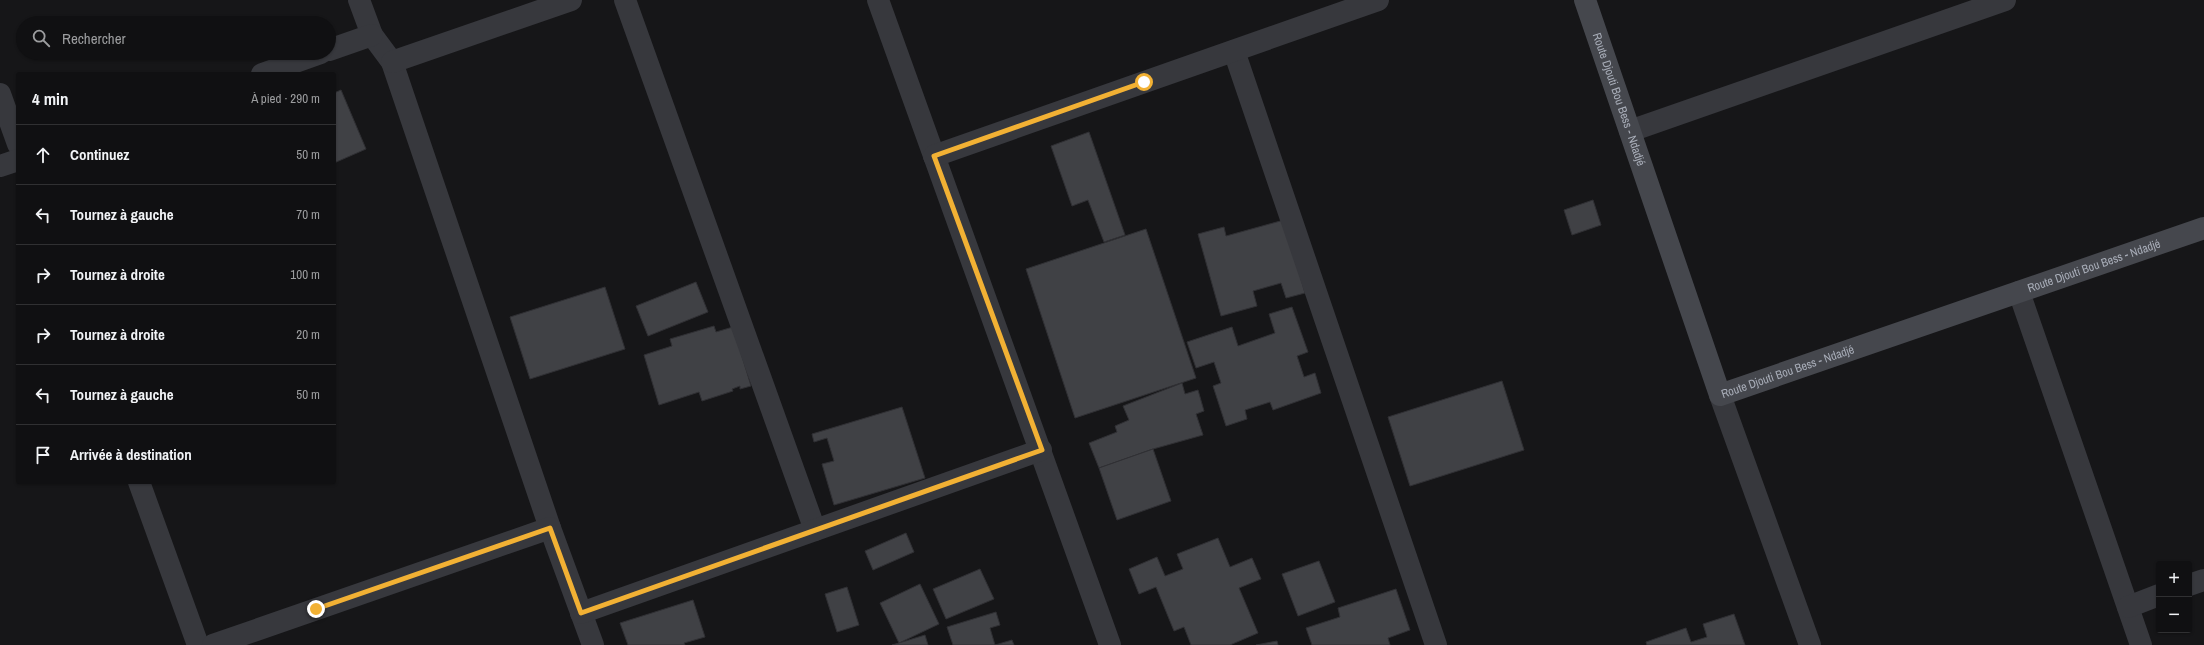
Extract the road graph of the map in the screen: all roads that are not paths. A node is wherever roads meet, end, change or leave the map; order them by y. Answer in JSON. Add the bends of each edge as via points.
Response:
{"nodes":[{"id":1,"x":359,"y":0,"type":"edge"},
{"id":2,"x":571,"y":0,"type":"edge"},
{"id":3,"x":625,"y":0,"type":"edge"},
{"id":4,"x":878,"y":0,"type":"edge"},
{"id":5,"x":1378,"y":0,"type":"edge"},
{"id":6,"x":1585,"y":0,"type":"edge"},
{"id":7,"x":2005,"y":0,"type":"edge"},
{"id":8,"x":372,"y":35,"type":"junction"},
{"id":9,"x":336,"y":48,"type":"edge"},
{"id":10,"x":1234,"y":51,"type":"junction"},
{"id":11,"x":301,"y":60,"type":"edge"},
{"id":12,"x":392,"y":62,"type":"junction"},
{"id":13,"x":268,"y":72,"type":"edge"},
{"id":14,"x":0,"y":94,"type":"edge"},
{"id":15,"x":1630,"y":131,"type":"junction"},
{"id":16,"x":16,"y":138,"type":"edge"},
{"id":17,"x":934,"y":156,"type":"junction"},
{"id":18,"x":16,"y":161,"type":"edge"},
{"id":19,"x":0,"y":166,"type":"edge"},
{"id":20,"x":2204,"y":228,"type":"edge"},
{"id":21,"x":2019,"y":292,"type":"junction"},
{"id":22,"x":1720,"y":395,"type":"junction"},
{"id":23,"x":1042,"y":450,"type":"junction"},
{"id":24,"x":140,"y":484,"type":"edge"},
{"id":25,"x":550,"y":528,"type":"junction"},
{"id":26,"x":815,"y":530,"type":"junction"},
{"id":27,"x":2204,"y":580,"type":"edge"},
{"id":28,"x":2192,"y":584,"type":"edge"},
{"id":29,"x":2156,"y":597,"type":"edge"},
{"id":30,"x":2128,"y":606,"type":"junction"},
{"id":31,"x":581,"y":613,"type":"junction"},
{"id":32,"x":198,"y":645,"type":"edge"},
{"id":33,"x":213,"y":645,"type":"edge"},
{"id":34,"x":593,"y":645,"type":"edge"},
{"id":35,"x":1110,"y":645,"type":"edge"},
{"id":36,"x":1436,"y":645,"type":"edge"},
{"id":37,"x":1810,"y":645,"type":"edge"},
{"id":38,"x":2141,"y":645,"type":"edge"}],
"edges":[{"from":1,"to":8,"type":"street"},
{"from":2,"to":12,"type":"street"},
{"from":3,"to":26,"type":"street"},
{"from":4,"to":17,"type":"street"},
{"from":5,"to":10,"type":"street"},
{"from":6,"to":15,"type":"main road","name":"Route Djouti Bou Bess - Ndadjé"},
{"from":7,"to":15,"type":"street"},
{"from":8,"to":9,"type":"street"},
{"from":8,"to":12,"type":"street"},
{"from":10,"to":17,"type":"street"},
{"from":10,"to":36,"type":"street"},
{"from":11,"to":13,"type":"street"},
{"from":12,"to":25,"type":"street"},
{"from":14,"to":16,"type":"street"},
{"from":15,"to":22,"type":"main road","name":"Route Djouti Bou Bess - Ndadjé"},
{"from":17,"to":23,"type":"street"},
{"from":18,"to":19,"type":"street"},
{"from":20,"to":21,"type":"main road","name":"Route Djouti Bou Bess - Ndadjé"},
{"from":21,"to":22,"type":"main road","name":"Route Djouti Bou Bess - Ndadjé"},
{"from":21,"to":30,"type":"street"},
{"from":22,"to":37,"type":"street"},
{"from":23,"to":26,"type":"street"},
{"from":23,"to":35,"type":"street"},
{"from":24,"to":32,"type":"street"},
{"from":25,"to":31,"type":"street"},
{"from":25,"to":33,"type":"street"},
{"from":26,"to":31,"type":"street"},
{"from":27,"to":28,"type":"street"},
{"from":29,"to":30,"type":"street"},
{"from":30,"to":38,"type":"street"},
{"from":31,"to":34,"type":"street"}]}
